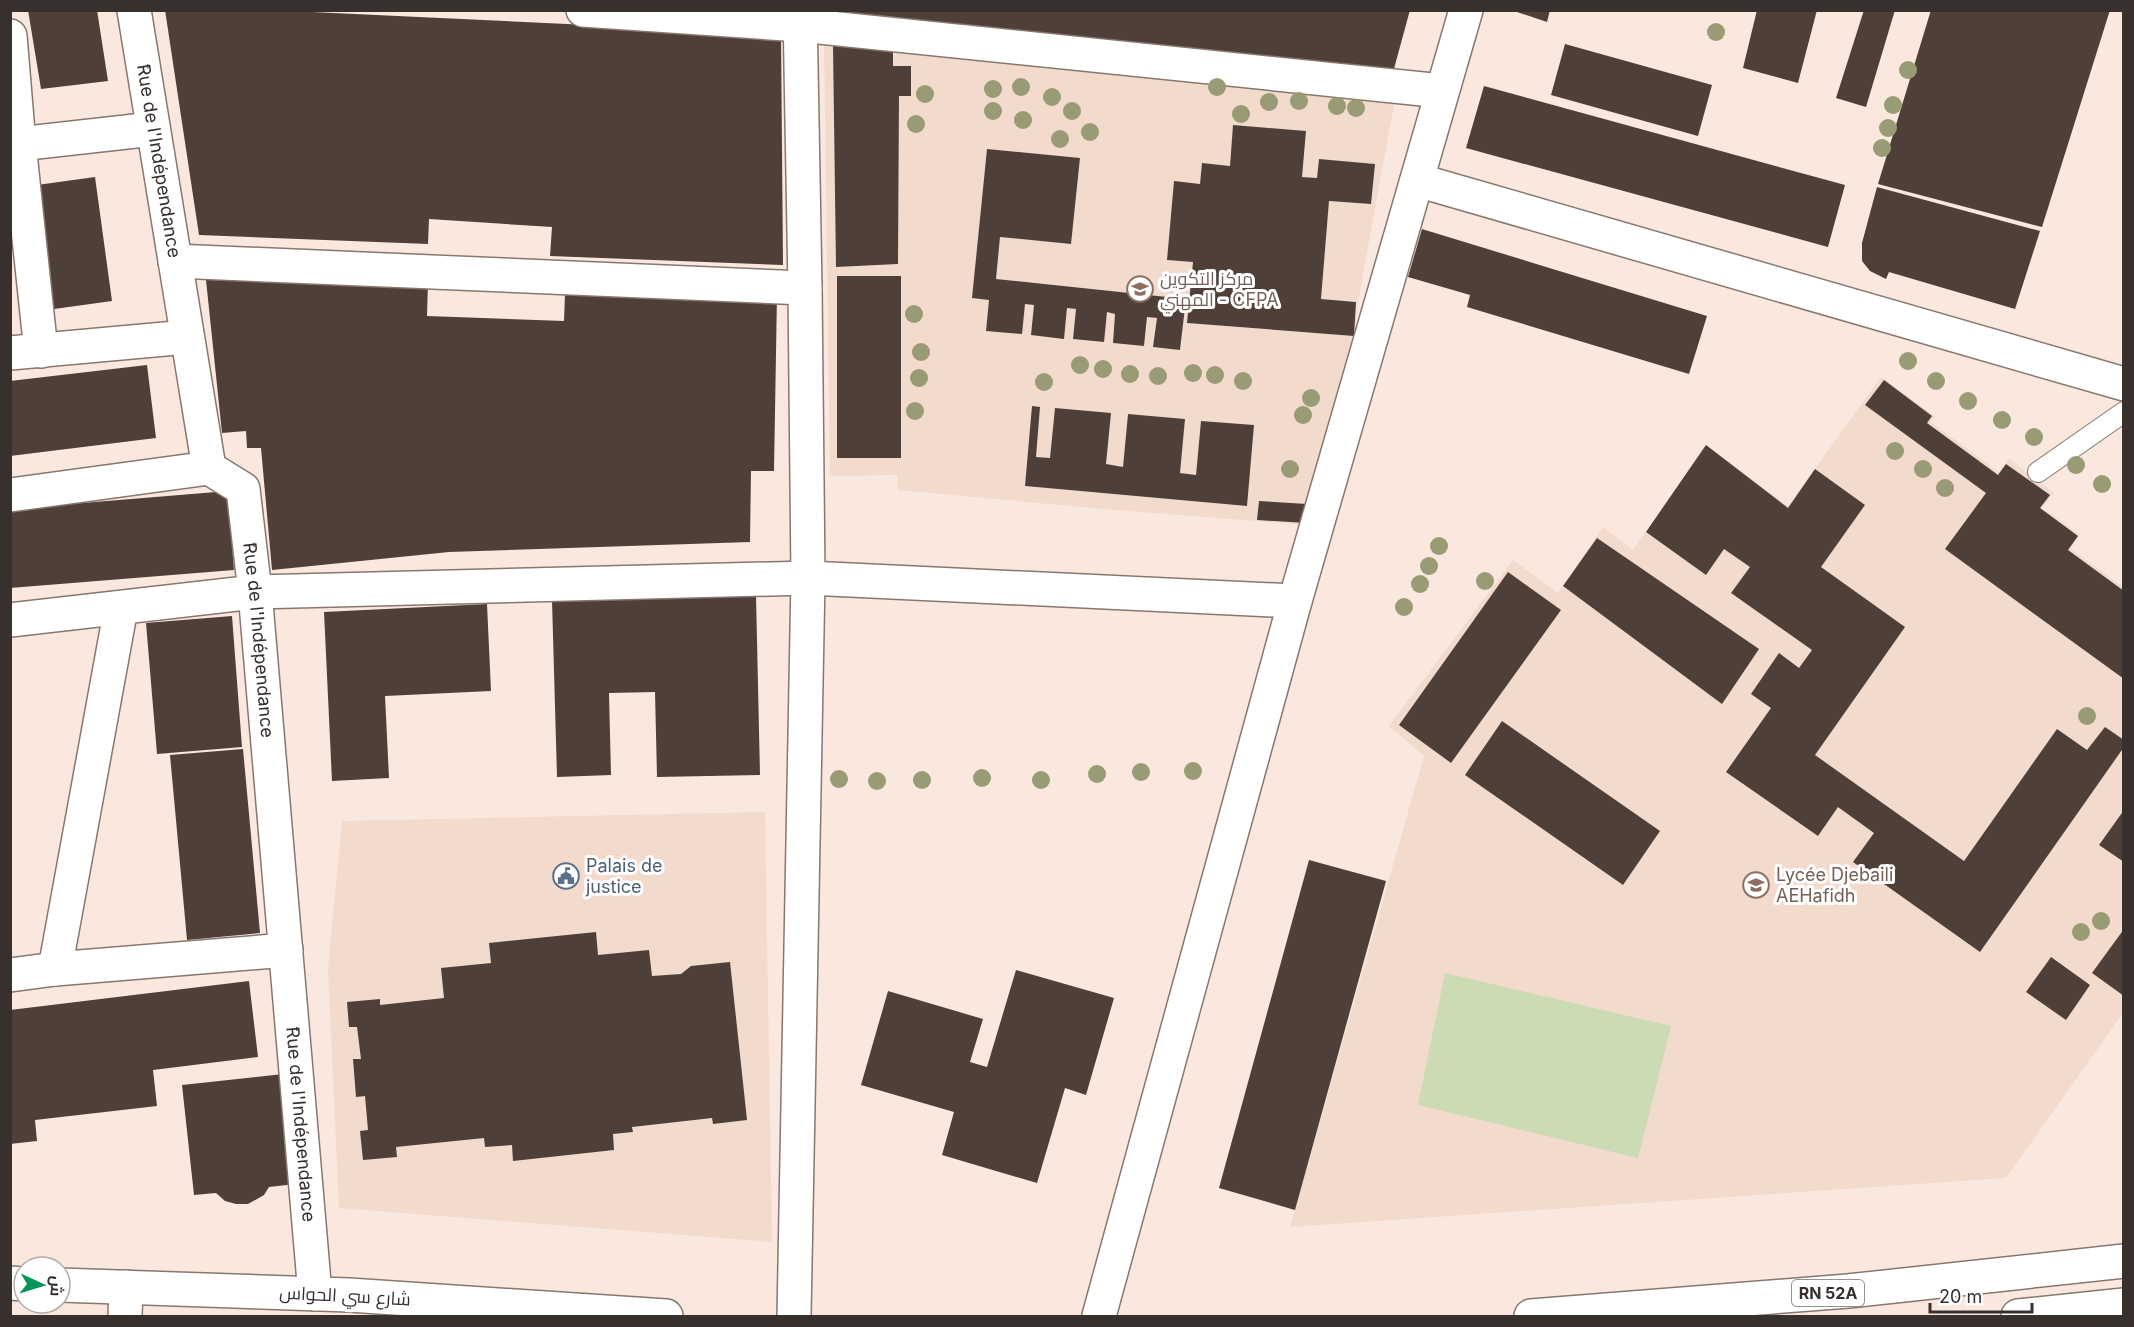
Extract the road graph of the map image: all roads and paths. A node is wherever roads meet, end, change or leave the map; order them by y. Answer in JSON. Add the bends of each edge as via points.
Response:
{"nodes":[{"id":1,"x":134,"y":10,"type":"edge"},
{"id":2,"x":583,"y":10,"type":"edge"},
{"id":3,"x":1466,"y":10,"type":"edge"},
{"id":4,"x":800,"y":18,"type":"edge"},
{"id":5,"x":10,"y":36,"type":"edge"},
{"id":6,"x":1442,"y":91,"type":"junction"},
{"id":7,"x":153,"y":129,"type":"junction"},
{"id":8,"x":15,"y":145,"type":"edge"},
{"id":9,"x":1417,"y":180,"type":"junction"},
{"id":10,"x":175,"y":261,"type":"junction"},
{"id":11,"x":806,"y":288,"type":"junction"},
{"id":12,"x":187,"y":338,"type":"junction"},
{"id":13,"x":26,"y":352,"type":"edge"},
{"id":14,"x":2124,"y":384,"type":"edge"},
{"id":15,"x":2124,"y":412,"type":"edge"},
{"id":16,"x":209,"y":468,"type":"junction"},
{"id":17,"x":2038,"y":472,"type":"dead end"},
{"id":18,"x":10,"y":495,"type":"edge"},
{"id":19,"x":808,"y":578,"type":"junction"},
{"id":20,"x":255,"y":592,"type":"junction"},
{"id":21,"x":1295,"y":601,"type":"junction"},
{"id":22,"x":121,"y":608,"type":"junction"},
{"id":23,"x":10,"y":620,"type":"edge"},
{"id":24,"x":286,"y":950,"type":"junction"},
{"id":25,"x":55,"y":969,"type":"junction"},
{"id":26,"x":10,"y":975,"type":"edge"},
{"id":27,"x":2124,"y":1262,"type":"edge"},
{"id":28,"x":72,"y":1288,"type":"edge"},
{"id":29,"x":315,"y":1294,"type":"junction"},
{"id":30,"x":125,"y":1302,"type":"edge"},
{"id":31,"x":2124,"y":1305,"type":"edge"},
{"id":32,"x":666,"y":1317,"type":"edge"},
{"id":33,"x":794,"y":1317,"type":"edge"},
{"id":34,"x":1099,"y":1317,"type":"edge"},
{"id":35,"x":1531,"y":1317,"type":"edge"},
{"id":36,"x":2018,"y":1317,"type":"edge"}],
"edges":[{"from":1,"to":7,"type":"street","name":"ٌRue de l'Indépendance"},
{"from":2,"to":4,"type":"street"},
{"from":3,"to":6,"type":"street"},
{"from":4,"to":6,"type":"street"},
{"from":4,"to":11,"type":"street"},
{"from":5,"to":8,"type":"street"},
{"from":6,"to":9,"type":"street"},
{"from":7,"to":8,"type":"street"},
{"from":7,"to":10,"type":"street","name":"ٌRue de l'Indépendance"},
{"from":8,"to":13,"type":"street"},
{"from":9,"to":14,"type":"street"},
{"from":9,"to":21,"type":"street"},
{"from":10,"to":11,"type":"street"},
{"from":10,"to":12,"type":"street","name":"ٌRue de l'Indépendance"},
{"from":11,"to":19,"type":"street"},
{"from":12,"to":13,"type":"street"},
{"from":12,"to":16,"type":"street","name":"ٌRue de l'Indépendance"},
{"from":15,"to":17,"type":"lane"},
{"from":16,"to":18,"type":"street"},
{"from":16,"to":20,"type":"street","name":"ٌRue de l'Indépendance","via":[[243,489]]},
{"from":19,"to":20,"type":"street"},
{"from":19,"to":21,"type":"street"},
{"from":19,"to":33,"type":"street"},
{"from":20,"to":22,"type":"street"},
{"from":20,"to":24,"type":"street","name":"ٌRue de l'Indépendance"},
{"from":21,"to":34,"type":"street"},
{"from":22,"to":23,"type":"street"},
{"from":22,"to":25,"type":"street"},
{"from":24,"to":25,"type":"street"},
{"from":24,"to":29,"type":"street","name":"ٌRue de l'Indépendance"},
{"from":25,"to":26,"type":"street"},
{"from":27,"to":35,"type":"street","number":"RN 52A","via":[[1848,1291]]},
{"from":28,"to":30,"type":"street","name":"شارع سي الحواس"},
{"from":29,"to":30,"type":"street","name":"شارع سي الحواس"},
{"from":29,"to":32,"type":"street","name":"شارع سي الحواس"},
{"from":31,"to":36,"type":"street"}]}
